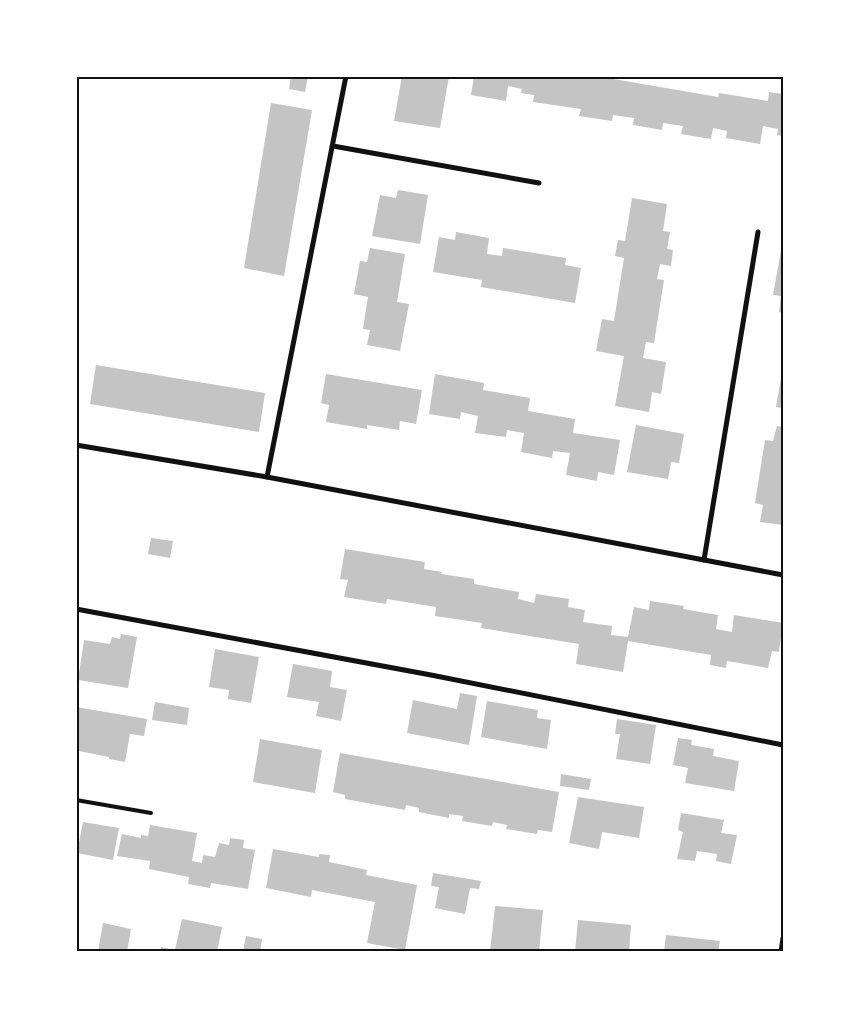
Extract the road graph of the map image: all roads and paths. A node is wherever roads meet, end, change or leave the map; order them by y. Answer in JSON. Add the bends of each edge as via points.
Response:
{"nodes":[{"id":1,"x":346,"y":76,"type":"edge"},
{"id":2,"x":333,"y":146,"type":"junction"},
{"id":3,"x":539,"y":183,"type":"dead end"},
{"id":4,"x":758,"y":232,"type":"dead end"},
{"id":5,"x":76,"y":446,"type":"edge"},
{"id":6,"x":267,"y":477,"type":"junction"},
{"id":7,"x":704,"y":560,"type":"junction"},
{"id":8,"x":783,"y":575,"type":"edge"},
{"id":9,"x":76,"y":609,"type":"edge"},
{"id":10,"x":783,"y":745,"type":"edge"},
{"id":11,"x":76,"y":800,"type":"edge"},
{"id":12,"x":151,"y":813,"type":"dead end"},
{"id":13,"x":783,"y":938,"type":"edge"},
{"id":14,"x":781,"y":952,"type":"edge"}],
"edges":[{"from":1,"to":2,"type":"street"},
{"from":2,"to":3,"type":"street"},
{"from":2,"to":6,"type":"street"},
{"from":4,"to":7,"type":"street"},
{"from":5,"to":6,"type":"street"},
{"from":6,"to":7,"type":"street"},
{"from":7,"to":8,"type":"street"},
{"from":9,"to":10,"type":"street"},
{"from":11,"to":12,"type":"lane"},
{"from":13,"to":14,"type":"street"}]}
